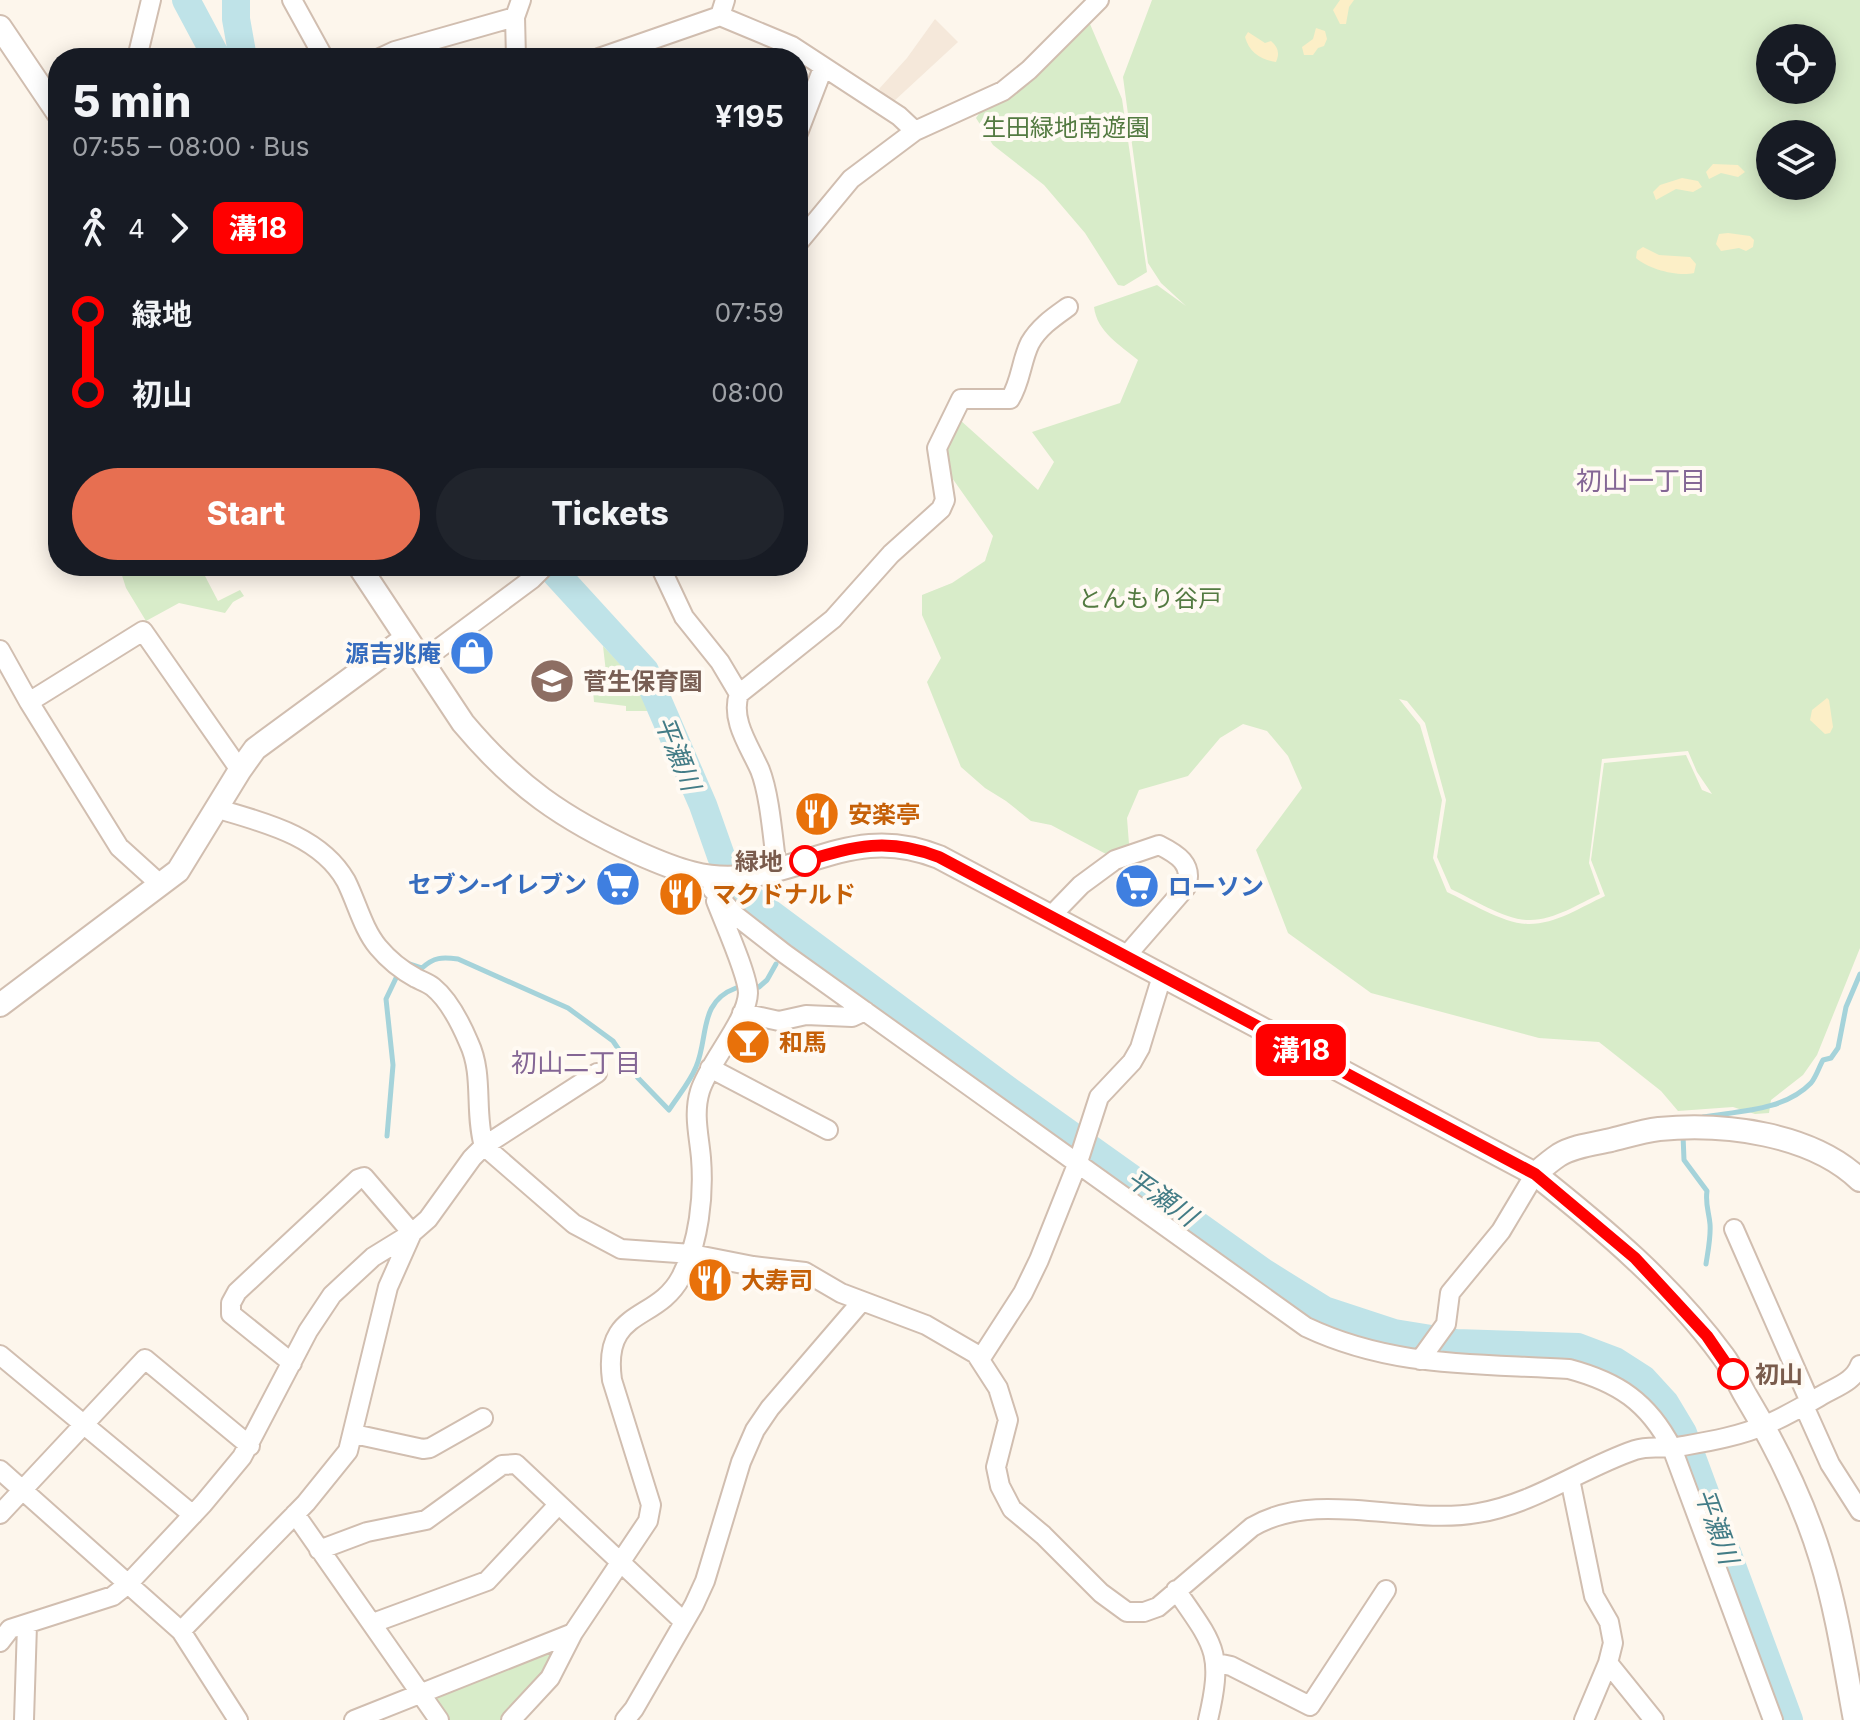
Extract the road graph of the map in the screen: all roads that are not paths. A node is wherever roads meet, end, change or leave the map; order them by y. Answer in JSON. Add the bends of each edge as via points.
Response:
{"nodes":[{"id":1,"x":151,"y":0,"type":"edge"},
{"id":2,"x":292,"y":0,"type":"edge"},
{"id":3,"x":1099,"y":0,"type":"edge"},
{"id":4,"x":518,"y":8,"type":"edge"},
{"id":5,"x":723,"y":8,"type":"edge"},
{"id":6,"x":0,"y":27,"type":"edge"},
{"id":7,"x":139,"y":48,"type":"edge"},
{"id":8,"x":318,"y":48,"type":"edge"},
{"id":9,"x":404,"y":48,"type":"edge"},
{"id":10,"x":516,"y":48,"type":"edge"},
{"id":11,"x":624,"y":48,"type":"edge"},
{"id":12,"x":795,"y":48,"type":"edge"},
{"id":13,"x":808,"y":57,"type":"edge"},
{"id":14,"x":823,"y":68,"type":"junction"},
{"id":15,"x":48,"y":98,"type":"edge"},
{"id":16,"x":808,"y":99,"type":"edge"},
{"id":17,"x":915,"y":131,"type":"junction"},
{"id":18,"x":808,"y":231,"type":"edge"},
{"id":19,"x":1068,"y":307,"type":"dead end"},
{"id":20,"x":366,"y":576,"type":"edge"},
{"id":21,"x":532,"y":576,"type":"edge"},
{"id":22,"x":665,"y":576,"type":"edge"},
{"id":23,"x":406,"y":638,"type":"junction"},
{"id":24,"x":0,"y":650,"type":"edge"},
{"id":25,"x":422,"y":661,"type":"junction"},
{"id":26,"x":739,"y":694,"type":"junction"},
{"id":27,"x":29,"y":702,"type":"junction"},
{"id":28,"x":240,"y":770,"type":"junction"},
{"id":29,"x":215,"y":808,"type":"junction"},
{"id":30,"x":777,"y":869,"type":"junction"},
{"id":31,"x":711,"y":881,"type":"junction"},
{"id":32,"x":161,"y":885,"type":"junction"},
{"id":33,"x":1050,"y":917,"type":"junction"},
{"id":34,"x":1126,"y":956,"type":"junction"},
{"id":35,"x":1162,"y":976,"type":"junction"},
{"id":36,"x":0,"y":1005,"type":"edge"},
{"id":37,"x":865,"y":1011,"type":"junction"},
{"id":38,"x":742,"y":1013,"type":"junction"},
{"id":39,"x":710,"y":1068,"type":"junction"},
{"id":40,"x":597,"y":1073,"type":"dead end"},
{"id":41,"x":828,"y":1130,"type":"dead end"},
{"id":42,"x":484,"y":1146,"type":"junction"},
{"id":43,"x":1079,"y":1158,"type":"junction"},
{"id":44,"x":1535,"y":1174,"type":"junction"},
{"id":45,"x":1860,"y":1180,"type":"edge"},
{"id":46,"x":1734,"y":1229,"type":"dead end"},
{"id":47,"x":412,"y":1233,"type":"junction"},
{"id":48,"x":692,"y":1254,"type":"junction"},
{"id":49,"x":862,"y":1301,"type":"junction"},
{"id":50,"x":0,"y":1355,"type":"edge"},
{"id":51,"x":981,"y":1358,"type":"junction"},
{"id":52,"x":1420,"y":1360,"type":"junction"},
{"id":53,"x":292,"y":1363,"type":"junction"},
{"id":54,"x":1860,"y":1365,"type":"edge"},
{"id":55,"x":1807,"y":1404,"type":"junction"},
{"id":56,"x":483,"y":1418,"type":"dead end"},
{"id":57,"x":85,"y":1425,"type":"junction"},
{"id":58,"x":1764,"y":1426,"type":"junction"},
{"id":59,"x":354,"y":1434,"type":"junction"},
{"id":60,"x":250,"y":1446,"type":"junction"},
{"id":61,"x":1672,"y":1448,"type":"junction"},
{"id":62,"x":0,"y":1470,"type":"edge"},
{"id":63,"x":1570,"y":1479,"type":"junction"},
{"id":64,"x":23,"y":1491,"type":"junction"},
{"id":65,"x":558,"y":1505,"type":"junction"},
{"id":66,"x":1860,"y":1511,"type":"edge"},
{"id":67,"x":0,"y":1514,"type":"edge"},
{"id":68,"x":295,"y":1514,"type":"junction"},
{"id":69,"x":193,"y":1515,"type":"junction"},
{"id":70,"x":319,"y":1550,"type":"junction"},
{"id":71,"x":620,"y":1564,"type":"junction"},
{"id":72,"x":128,"y":1584,"type":"junction"},
{"id":73,"x":1176,"y":1590,"type":"junction"},
{"id":74,"x":1386,"y":1590,"type":"dead end"},
{"id":75,"x":683,"y":1621,"type":"junction"},
{"id":76,"x":373,"y":1623,"type":"junction"},
{"id":77,"x":27,"y":1625,"type":"junction"},
{"id":78,"x":181,"y":1631,"type":"junction"},
{"id":79,"x":573,"y":1633,"type":"junction"},
{"id":80,"x":0,"y":1642,"type":"edge"},
{"id":81,"x":1217,"y":1663,"type":"junction"},
{"id":82,"x":1608,"y":1663,"type":"junction"},
{"id":83,"x":420,"y":1693,"type":"junction"},
{"id":84,"x":24,"y":1720,"type":"edge"},
{"id":85,"x":238,"y":1720,"type":"edge"},
{"id":86,"x":354,"y":1720,"type":"edge"},
{"id":87,"x":439,"y":1720,"type":"edge"},
{"id":88,"x":511,"y":1720,"type":"edge"},
{"id":89,"x":625,"y":1720,"type":"edge"},
{"id":90,"x":1208,"y":1720,"type":"edge"},
{"id":91,"x":1584,"y":1720,"type":"edge"},
{"id":92,"x":1654,"y":1720,"type":"edge"},
{"id":93,"x":1773,"y":1720,"type":"edge"},
{"id":94,"x":1855,"y":1720,"type":"edge"}],
"edges":[{"from":1,"to":7,"type":"street"},
{"from":2,"to":8,"type":"street"},
{"from":3,"to":17,"type":"street","via":[[1003,91]]},
{"from":4,"to":9,"type":"street"},
{"from":4,"to":10,"type":"street"},
{"from":5,"to":11,"type":"street"},
{"from":5,"to":12,"type":"street"},
{"from":6,"to":15,"type":"street"},
{"from":13,"to":14,"type":"street"},
{"from":14,"to":16,"type":"street"},
{"from":14,"to":17,"type":"street"},
{"from":17,"to":18,"type":"street","via":[[851,179]]},
{"from":19,"to":26,"type":"street","via":[[1042,326],[1030,344],[1010,399],[961,399],[937,448],[945,500],[941,509],[891,554],[833,619]]},
{"from":20,"to":23,"type":"street"},
{"from":21,"to":25,"type":"street"},
{"from":22,"to":26,"type":"street","via":[[684,617]]},
{"from":23,"to":25,"type":"street"},
{"from":23,"to":28,"type":"street","via":[[255,749]]},
{"from":24,"to":27,"type":"street"},
{"from":25,"to":31,"type":"street","via":[[471,733],[558,813],[669,867]]},
{"from":26,"to":30,"type":"street","via":[[737,719],[762,775]]},
{"from":27,"to":28,"type":"street","via":[[143,631]]},
{"from":27,"to":32,"type":"street","via":[[119,847]]},
{"from":28,"to":29,"type":"street"},
{"from":29,"to":32,"type":"street","via":[[178,871]]},
{"from":29,"to":42,"type":"street","via":[[275,825],[326,857],[343,877],[378,947],[444,1000],[471,1045],[477,1066]]},
{"from":30,"to":31,"type":"street"},
{"from":30,"to":33,"type":"street","via":[[855,847],[900,844],[939,857]]},
{"from":31,"to":37,"type":"street","via":[[735,915]]},
{"from":31,"to":38,"type":"street","via":[[748,993]]},
{"from":32,"to":36,"type":"street"},
{"from":33,"to":34,"type":"street"},
{"from":33,"to":34,"type":"street","via":[[1115,860],[1159,845],[1169,850],[1186,866],[1186,887]]},
{"from":34,"to":35,"type":"street"},
{"from":35,"to":43,"type":"street","via":[[1140,1048],[1099,1097]]},
{"from":35,"to":44,"type":"street"},
{"from":37,"to":38,"type":"street","via":[[852,1017],[806,1015],[779,1021]]},
{"from":37,"to":43,"type":"street"},
{"from":38,"to":39,"type":"street"},
{"from":39,"to":41,"type":"street"},
{"from":39,"to":48,"type":"street","via":[[696,1121],[701,1189]]},
{"from":40,"to":42,"type":"street"},
{"from":42,"to":47,"type":"street"},
{"from":42,"to":48,"type":"street","via":[[574,1224],[599,1239],[621,1249]]},
{"from":43,"to":51,"type":"street","via":[[1023,1293]]},
{"from":43,"to":52,"type":"street","via":[[1306,1327],[1362,1350]]},
{"from":44,"to":45,"type":"street","via":[[1576,1148],[1656,1129],[1723,1128],[1793,1142]]},
{"from":44,"to":52,"type":"street","via":[[1501,1231],[1450,1293],[1445,1325]]},
{"from":44,"to":58,"type":"street","via":[[1635,1258],[1681,1306],[1725,1358]]},
{"from":46,"to":55,"type":"street"},
{"from":47,"to":53,"type":"street","via":[[373,1257],[332,1295]]},
{"from":47,"to":53,"type":"street","via":[[364,1177],[358,1179],[237,1292],[231,1314]]},
{"from":47,"to":59,"type":"street","via":[[388,1287]]},
{"from":48,"to":49,"type":"street","via":[[805,1272]]},
{"from":48,"to":71,"type":"street","via":[[680,1280],[661,1300],[632,1317],[614,1340],[612,1380],[651,1505],[648,1521]]},
{"from":49,"to":51,"type":"street","via":[[926,1325]]},
{"from":49,"to":75,"type":"street","via":[[755,1430],[705,1581]]},
{"from":50,"to":57,"type":"street"},
{"from":51,"to":73,"type":"street","via":[[1008,1420],[996,1467],[1012,1509],[1127,1612],[1158,1607]]},
{"from":52,"to":61,"type":"street","via":[[1594,1375],[1626,1391],[1662,1429]]},
{"from":53,"to":60,"type":"street"},
{"from":54,"to":55,"type":"street","via":[[1849,1381]]},
{"from":55,"to":58,"type":"street"},
{"from":55,"to":66,"type":"street","via":[[1830,1464]]},
{"from":56,"to":59,"type":"street","via":[[423,1449]]},
{"from":57,"to":60,"type":"street","via":[[145,1359]]},
{"from":57,"to":64,"type":"street"},
{"from":57,"to":69,"type":"street"},
{"from":58,"to":61,"type":"street"},
{"from":58,"to":94,"type":"street","via":[[1822,1561]]},
{"from":59,"to":68,"type":"street","via":[[348,1451]]},
{"from":60,"to":69,"type":"street"},
{"from":61,"to":63,"type":"street","via":[[1636,1449]]},
{"from":61,"to":93,"type":"street"},
{"from":62,"to":64,"type":"street"},
{"from":63,"to":73,"type":"street","via":[[1477,1513],[1325,1509],[1269,1517]]},
{"from":63,"to":82,"type":"street","via":[[1594,1596],[1609,1622],[1613,1643]]},
{"from":64,"to":67,"type":"street"},
{"from":64,"to":72,"type":"street"},
{"from":65,"to":70,"type":"street","via":[[516,1464],[502,1465],[426,1520],[367,1532]]},
{"from":65,"to":71,"type":"street"},
{"from":65,"to":76,"type":"street","via":[[487,1581]]},
{"from":68,"to":70,"type":"street"},
{"from":68,"to":78,"type":"street"},
{"from":69,"to":72,"type":"street"},
{"from":70,"to":76,"type":"street"},
{"from":71,"to":75,"type":"street"},
{"from":71,"to":79,"type":"street"},
{"from":72,"to":77,"type":"street","via":[[113,1596]]},
{"from":72,"to":78,"type":"street"},
{"from":73,"to":81,"type":"street","via":[[1208,1637]]},
{"from":74,"to":81,"type":"street","via":[[1310,1706]]},
{"from":75,"to":89,"type":"street"},
{"from":76,"to":83,"type":"street"},
{"from":77,"to":80,"type":"street","via":[[10,1629]]},
{"from":77,"to":84,"type":"street"},
{"from":78,"to":85,"type":"street"},
{"from":79,"to":83,"type":"street"},
{"from":79,"to":88,"type":"street","via":[[550,1678]]},
{"from":81,"to":90,"type":"street"},
{"from":82,"to":91,"type":"street"},
{"from":82,"to":92,"type":"street"},
{"from":83,"to":86,"type":"street"},
{"from":83,"to":87,"type":"street"}]}
